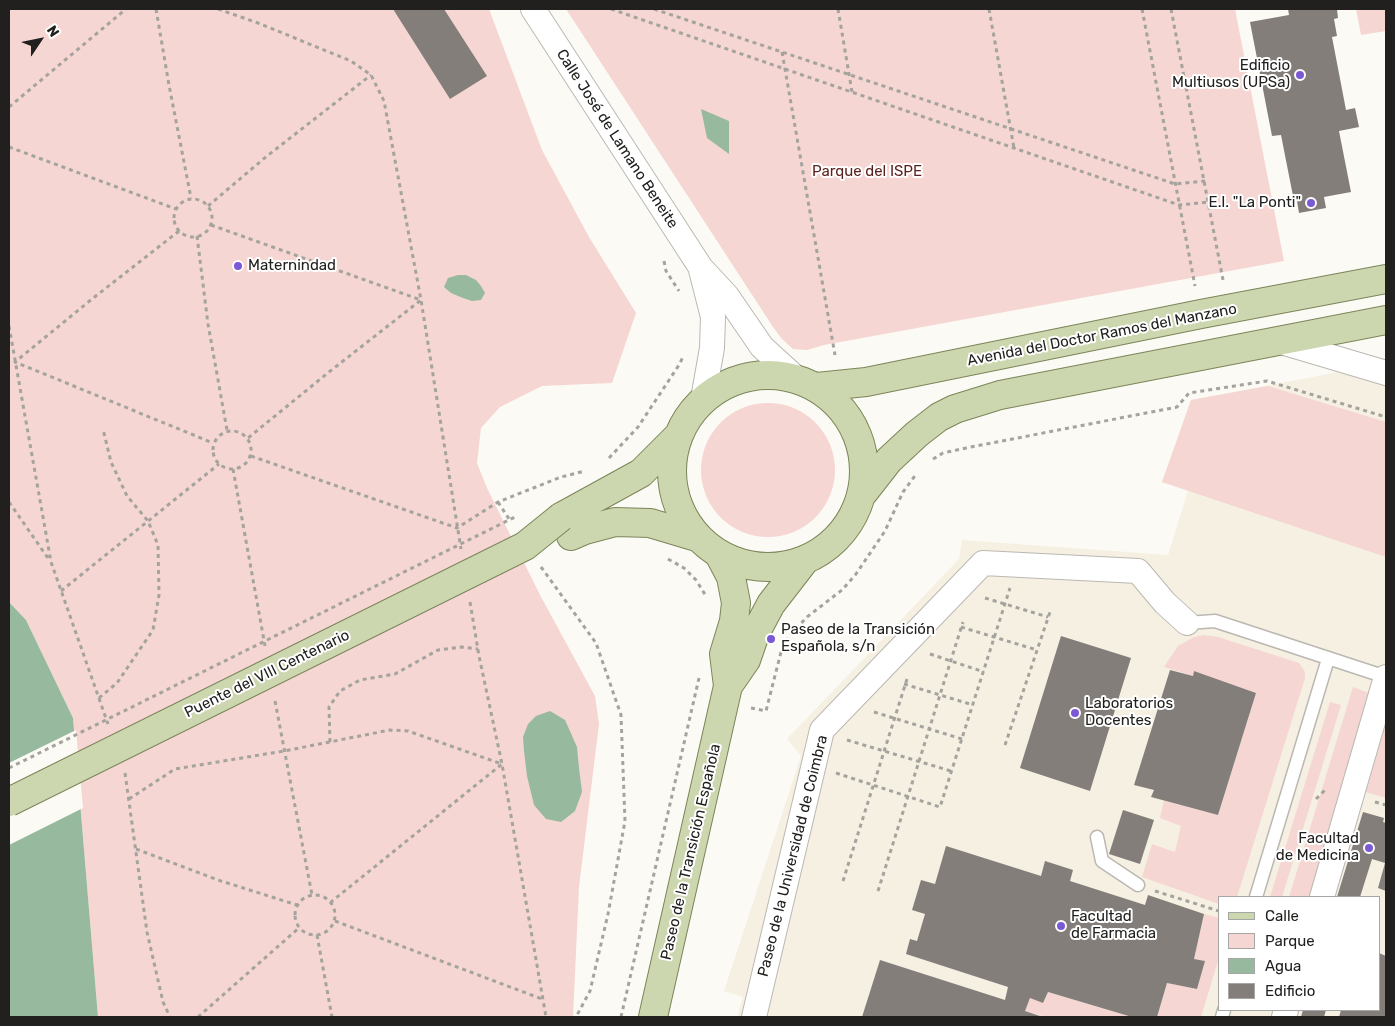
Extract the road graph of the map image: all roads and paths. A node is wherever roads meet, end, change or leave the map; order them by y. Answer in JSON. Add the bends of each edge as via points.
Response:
{"nodes":[{"id":1,"x":126,"y":9,"type":"edge"},
{"id":2,"x":156,"y":9,"type":"edge"},
{"id":3,"x":218,"y":9,"type":"edge"},
{"id":4,"x":533,"y":9,"type":"edge"},
{"id":5,"x":611,"y":9,"type":"edge"},
{"id":6,"x":654,"y":9,"type":"edge"},
{"id":7,"x":838,"y":9,"type":"edge"},
{"id":8,"x":989,"y":9,"type":"edge"},
{"id":9,"x":1142,"y":9,"type":"edge"},
{"id":10,"x":1171,"y":9,"type":"edge"},
{"id":11,"x":782,"y":52,"type":"junction"},
{"id":12,"x":785,"y":68,"type":"junction"},
{"id":13,"x":849,"y":74,"type":"junction"},
{"id":14,"x":371,"y":75,"type":"junction"},
{"id":15,"x":852,"y":92,"type":"junction"},
{"id":16,"x":9,"y":107,"type":"edge"},
{"id":17,"x":1010,"y":128,"type":"junction"},
{"id":18,"x":9,"y":147,"type":"edge"},
{"id":19,"x":1014,"y":148,"type":"junction"},
{"id":20,"x":1205,"y":181,"type":"junction"},
{"id":21,"x":1175,"y":184,"type":"junction"},
{"id":22,"x":191,"y":198,"type":"junction"},
{"id":23,"x":1209,"y":202,"type":"junction"},
{"id":24,"x":1179,"y":205,"type":"junction"},
{"id":25,"x":208,"y":206,"type":"junction"},
{"id":26,"x":176,"y":209,"type":"junction"},
{"id":27,"x":210,"y":225,"type":"junction"},
{"id":28,"x":179,"y":231,"type":"junction"},
{"id":29,"x":197,"y":236,"type":"junction"},
{"id":30,"x":663,"y":257,"type":"dead end"},
{"id":31,"x":701,"y":268,"type":"junction"},
{"id":32,"x":1386,"y":279,"type":"edge"},
{"id":33,"x":1223,"y":280,"type":"dead end"},
{"id":34,"x":1195,"y":286,"type":"dead end"},
{"id":35,"x":681,"y":294,"type":"dead end"},
{"id":36,"x":421,"y":300,"type":"junction"},
{"id":37,"x":1386,"y":320,"type":"edge"},
{"id":38,"x":9,"y":326,"type":"edge"},
{"id":39,"x":1278,"y":341,"type":"junction"},
{"id":40,"x":684,"y":354,"type":"dead end"},
{"id":41,"x":835,"y":355,"type":"dead end"},
{"id":42,"x":15,"y":362,"type":"junction"},
{"id":43,"x":1386,"y":372,"type":"edge"},
{"id":44,"x":806,"y":383,"type":"junction"},
{"id":45,"x":1215,"y":384,"type":"dead end"},
{"id":46,"x":1216,"y":389,"type":"junction"},
{"id":47,"x":703,"y":399,"type":"junction"},
{"id":48,"x":1386,"y":417,"type":"edge"},
{"id":49,"x":103,"y":429,"type":"dead end"},
{"id":50,"x":226,"y":430,"type":"junction"},
{"id":51,"x":677,"y":437,"type":"junction"},
{"id":52,"x":248,"y":438,"type":"junction"},
{"id":53,"x":214,"y":443,"type":"junction"},
{"id":54,"x":251,"y":456,"type":"junction"},
{"id":55,"x":931,"y":460,"type":"dead end"},
{"id":56,"x":604,"y":463,"type":"dead end"},
{"id":57,"x":219,"y":464,"type":"junction"},
{"id":58,"x":919,"y":472,"type":"dead end"},
{"id":59,"x":561,"y":477,"type":"dead end"},
{"id":60,"x":864,"y":492,"type":"junction"},
{"id":61,"x":9,"y":502,"type":"edge"},
{"id":62,"x":525,"y":512,"type":"dead end"},
{"id":63,"x":148,"y":521,"type":"junction"},
{"id":64,"x":566,"y":527,"type":"junction"},
{"id":65,"x":458,"y":528,"type":"junction"},
{"id":66,"x":697,"y":537,"type":"junction"},
{"id":67,"x":462,"y":556,"type":"dead end"},
{"id":68,"x":720,"y":556,"type":"junction"},
{"id":69,"x":664,"y":557,"type":"dead end"},
{"id":70,"x":805,"y":560,"type":"junction"},
{"id":71,"x":51,"y":562,"type":"junction"},
{"id":72,"x":1016,"y":565,"type":"junction"},
{"id":73,"x":696,"y":580,"type":"dead end"},
{"id":74,"x":60,"y":591,"type":"junction"},
{"id":75,"x":468,"y":593,"type":"dead end"},
{"id":76,"x":558,"y":593,"type":"dead end"},
{"id":77,"x":980,"y":596,"type":"dead end"},
{"id":78,"x":1006,"y":604,"type":"junction"},
{"id":79,"x":1051,"y":609,"type":"dead end"},
{"id":80,"x":1048,"y":617,"type":"junction"},
{"id":81,"x":930,"y":618,"type":"junction"},
{"id":82,"x":964,"y":619,"type":"dead end"},
{"id":83,"x":1186,"y":623,"type":"joint"},
{"id":84,"x":961,"y":627,"type":"junction"},
{"id":85,"x":995,"y":638,"type":"junction"},
{"id":86,"x":910,"y":648,"type":"junction"},
{"id":87,"x":478,"y":649,"type":"junction"},
{"id":88,"x":1037,"y":650,"type":"junction"},
{"id":89,"x":1328,"y":659,"type":"junction"},
{"id":90,"x":950,"y":661,"type":"junction"},
{"id":91,"x":984,"y":672,"type":"junction"},
{"id":92,"x":876,"y":674,"type":"junction"},
{"id":93,"x":1386,"y":677,"type":"edge"},
{"id":94,"x":905,"y":684,"type":"junction"},
{"id":95,"x":728,"y":686,"type":"junction"},
{"id":96,"x":940,"y":694,"type":"junction"},
{"id":97,"x":694,"y":696,"type":"dead end"},
{"id":98,"x":99,"y":698,"type":"junction"},
{"id":99,"x":850,"y":702,"type":"junction"},
{"id":100,"x":973,"y":705,"type":"junction"},
{"id":101,"x":757,"y":709,"type":"dead end"},
{"id":102,"x":894,"y":718,"type":"junction"},
{"id":103,"x":929,"y":729,"type":"junction"},
{"id":104,"x":111,"y":732,"type":"dead end"},
{"id":105,"x":822,"y":732,"type":"junction"},
{"id":106,"x":962,"y":739,"type":"junction"},
{"id":107,"x":330,"y":742,"type":"junction"},
{"id":108,"x":1005,"y":745,"type":"dead end"},
{"id":109,"x":884,"y":752,"type":"junction"},
{"id":110,"x":919,"y":762,"type":"junction"},
{"id":111,"x":502,"y":764,"type":"junction"},
{"id":112,"x":814,"y":766,"type":"junction"},
{"id":113,"x":123,"y":767,"type":"dead end"},
{"id":114,"x":9,"y":768,"type":"edge"},
{"id":115,"x":951,"y":771,"type":"junction"},
{"id":116,"x":874,"y":785,"type":"junction"},
{"id":117,"x":908,"y":796,"type":"junction"},
{"id":118,"x":129,"y":799,"type":"junction"},
{"id":119,"x":9,"y":802,"type":"edge"},
{"id":120,"x":1097,"y":837,"type":"dead end"},
{"id":121,"x":136,"y":849,"type":"junction"},
{"id":122,"x":843,"y":881,"type":"dead end"},
{"id":123,"x":1138,"y":885,"type":"dead end"},
{"id":124,"x":878,"y":891,"type":"dead end"},
{"id":125,"x":1165,"y":894,"type":"dead end"},
{"id":126,"x":1256,"y":896,"type":"edge"},
{"id":127,"x":1322,"y":896,"type":"edge"},
{"id":128,"x":331,"y":902,"type":"junction"},
{"id":129,"x":297,"y":905,"type":"junction"},
{"id":130,"x":1218,"y":911,"type":"edge"},
{"id":131,"x":335,"y":921,"type":"junction"},
{"id":132,"x":300,"y":927,"type":"junction"},
{"id":133,"x":317,"y":935,"type":"junction"},
{"id":134,"x":543,"y":999,"type":"junction"},
{"id":135,"x":170,"y":1017,"type":"edge"},
{"id":136,"x":198,"y":1017,"type":"edge"},
{"id":137,"x":332,"y":1017,"type":"edge"},
{"id":138,"x":546,"y":1017,"type":"edge"},
{"id":139,"x":576,"y":1017,"type":"edge"},
{"id":140,"x":621,"y":1017,"type":"edge"},
{"id":141,"x":653,"y":1017,"type":"edge"},
{"id":142,"x":754,"y":1017,"type":"edge"}],
"edges":[{"from":1,"to":16,"type":"path"},
{"from":2,"to":22,"type":"path"},
{"from":3,"to":14,"type":"path","via":[[351,61]]},
{"from":4,"to":31,"type":"street","name":"Calle José de Lamano Beneite"},
{"from":5,"to":12,"type":"path"},
{"from":6,"to":11,"type":"path"},
{"from":7,"to":13,"type":"path"},
{"from":8,"to":17,"type":"path"},
{"from":9,"to":21,"type":"path"},
{"from":10,"to":20,"type":"path"},
{"from":11,"to":12,"type":"path"},
{"from":11,"to":13,"type":"path"},
{"from":12,"to":15,"type":"path"},
{"from":12,"to":41,"type":"path"},
{"from":13,"to":15,"type":"path"},
{"from":13,"to":17,"type":"path"},
{"from":14,"to":25,"type":"path"},
{"from":14,"to":36,"type":"path","via":[[384,101]]},
{"from":15,"to":19,"type":"path"},
{"from":17,"to":19,"type":"path"},
{"from":17,"to":21,"type":"path"},
{"from":18,"to":26,"type":"path"},
{"from":19,"to":24,"type":"path"},
{"from":20,"to":21,"type":"path"},
{"from":20,"to":23,"type":"path"},
{"from":21,"to":24,"type":"path"},
{"from":22,"to":25,"type":"path"},
{"from":22,"to":26,"type":"path"},
{"from":23,"to":24,"type":"path"},
{"from":23,"to":33,"type":"path"},
{"from":24,"to":34,"type":"path"},
{"from":25,"to":27,"type":"path","via":[[212,215]]},
{"from":26,"to":28,"type":"path","via":[[174,221]]},
{"from":27,"to":29,"type":"path"},
{"from":27,"to":36,"type":"path"},
{"from":28,"to":29,"type":"path"},
{"from":28,"to":42,"type":"path"},
{"from":29,"to":50,"type":"path"},
{"from":30,"to":35,"type":"path","via":[[666,271]]},
{"from":31,"to":44,"type":"street","name":"Calle José de Lamano Beneite","via":[[727,296],[762,347]]},
{"from":31,"to":47,"type":"street","name":"Calle José de Lamano Beneite","via":[[713,317],[712,348]]},
{"from":32,"to":44,"type":"main road","name":"Avenida del Doctor Ramos del Manzano","via":[[866,382]]},
{"from":36,"to":52,"type":"path"},
{"from":36,"to":65,"type":"path"},
{"from":37,"to":39,"type":"main road"},
{"from":38,"to":42,"type":"path"},
{"from":39,"to":43,"type":"street"},
{"from":39,"to":60,"type":"main road","via":[[1000,395],[954,409],[917,434]]},
{"from":40,"to":56,"type":"path","via":[[638,427]]},
{"from":42,"to":53,"type":"path"},
{"from":42,"to":71,"type":"path"},
{"from":44,"to":47,"type":"main road","name":"Avenida del Doctor Ramos del Manzano","via":[[763,374],[731,381]]},
{"from":44,"to":60,"type":"main road","via":[[841,406],[858,432],[865,461]]},
{"from":45,"to":46,"type":"path"},
{"from":46,"to":48,"type":"path","via":[[1267,381]]},
{"from":46,"to":55,"type":"path","via":[[1189,393],[1177,407],[966,448],[943,453]]},
{"from":47,"to":51,"type":"main road","name":"Avenida del Doctor Ramos del Manzano","via":[[688,416]]},
{"from":49,"to":63,"type":"path","via":[[111,462],[127,496]]},
{"from":50,"to":52,"type":"path","via":[[238,431]]},
{"from":50,"to":53,"type":"path"},
{"from":51,"to":64,"type":"main road","name":"Puente del VIII Centenario","via":[[641,473]]},
{"from":51,"to":66,"type":"main road","via":[[672,463],[673,490],[681,515]]},
{"from":52,"to":54,"type":"path"},
{"from":53,"to":57,"type":"path","via":[[213,454]]},
{"from":54,"to":57,"type":"path","via":[[244,466],[233,469]]},
{"from":54,"to":65,"type":"path"},
{"from":57,"to":63,"type":"path"},
{"from":58,"to":101,"type":"path","via":[[903,492],[885,531],[856,574],[792,633],[781,652],[766,711]]},
{"from":59,"to":65,"type":"path","via":[[498,502]]},
{"from":60,"to":70,"type":"main road","via":[[849,523],[828,545]]},
{"from":61,"to":71,"type":"path"},
{"from":62,"to":114,"type":"path","bridge":true},
{"from":63,"to":74,"type":"path"},
{"from":63,"to":98,"type":"path","via":[[158,545],[160,595],[153,630],[117,683]]},
{"from":64,"to":66,"type":"main road","name":"Puente del VIII Centenario","via":[[586,530],[615,522],[650,523]]},
{"from":64,"to":119,"type":"main road","name":"Puente del VIII Centenario","bridge":true},
{"from":65,"to":67,"type":"path"},
{"from":66,"to":68,"type":"main road"},
{"from":68,"to":70,"type":"main road","via":[[749,567],[779,569]]},
{"from":68,"to":95,"type":"main road","name":"Paseo de la Transición Española","via":[[731,577],[736,603],[724,654]]},
{"from":69,"to":73,"type":"path","via":[[684,568]]},
{"from":70,"to":95,"type":"main road","name":"Paseo de la Transición Española","via":[[771,604],[746,660]]},
{"from":71,"to":74,"type":"path"},
{"from":72,"to":78,"type":"path"},
{"from":72,"to":81,"type":"street","name":"Paseo de la Universidad de Coimbra","via":[[983,563]]},
{"from":72,"to":83,"type":"street","name":"Paseo de la Universidad de Coimbra","via":[[1138,571],[1164,603]]},
{"from":74,"to":98,"type":"path"},
{"from":75,"to":87,"type":"path"},
{"from":76,"to":139,"type":"path","via":[[596,643],[621,715],[625,821],[590,991]]},
{"from":77,"to":78,"type":"path"},
{"from":78,"to":80,"type":"path"},
{"from":78,"to":85,"type":"path"},
{"from":79,"to":80,"type":"path"},
{"from":80,"to":88,"type":"path"},
{"from":81,"to":84,"type":"path"},
{"from":81,"to":86,"type":"street","name":"Paseo de la Universidad de Coimbra"},
{"from":82,"to":84,"type":"path"},
{"from":83,"to":89,"type":"lane","name":"Paseo de la Universidad de Coimbra","via":[[1215,621]]},
{"from":84,"to":85,"type":"path"},
{"from":84,"to":90,"type":"path"},
{"from":85,"to":88,"type":"path"},
{"from":85,"to":91,"type":"path"},
{"from":86,"to":90,"type":"path"},
{"from":86,"to":92,"type":"street","name":"Paseo de la Universidad de Coimbra"},
{"from":86,"to":94,"type":"path"},
{"from":87,"to":107,"type":"path","via":[[438,650],[395,674],[360,680],[340,691],[329,707]]},
{"from":87,"to":111,"type":"path"},
{"from":88,"to":108,"type":"path"},
{"from":89,"to":93,"type":"lane","name":"Paseo de la Universidad de Coimbra"},
{"from":89,"to":126,"type":"lane"},
{"from":90,"to":91,"type":"path"},
{"from":90,"to":96,"type":"path"},
{"from":91,"to":100,"type":"path"},
{"from":92,"to":94,"type":"path"},
{"from":92,"to":99,"type":"street","name":"Paseo de la Universidad de Coimbra"},
{"from":93,"to":127,"type":"street"},
{"from":94,"to":96,"type":"path"},
{"from":94,"to":102,"type":"path"},
{"from":95,"to":141,"type":"main road","name":"Paseo de la Transición Española"},
{"from":96,"to":100,"type":"path"},
{"from":96,"to":103,"type":"path"},
{"from":97,"to":140,"type":"path"},
{"from":98,"to":104,"type":"path"},
{"from":99,"to":102,"type":"path"},
{"from":99,"to":105,"type":"street","name":"Paseo de la Universidad de Coimbra"},
{"from":100,"to":106,"type":"path"},
{"from":102,"to":103,"type":"path"},
{"from":102,"to":109,"type":"path"},
{"from":103,"to":106,"type":"path"},
{"from":103,"to":110,"type":"path"},
{"from":105,"to":109,"type":"path"},
{"from":105,"to":112,"type":"street","name":"Paseo de la Universidad de Coimbra"},
{"from":106,"to":115,"type":"path"},
{"from":107,"to":111,"type":"path","via":[[390,730],[408,731]]},
{"from":107,"to":118,"type":"path","via":[[175,769]]},
{"from":109,"to":110,"type":"path"},
{"from":109,"to":116,"type":"path"},
{"from":110,"to":115,"type":"path"},
{"from":110,"to":117,"type":"path"},
{"from":111,"to":128,"type":"path"},
{"from":111,"to":134,"type":"path"},
{"from":112,"to":116,"type":"path"},
{"from":112,"to":142,"type":"street","name":"Paseo de la Universidad de Coimbra"},
{"from":113,"to":118,"type":"path"},
{"from":115,"to":117,"type":"path","via":[[940,807]]},
{"from":116,"to":117,"type":"path"},
{"from":116,"to":122,"type":"path"},
{"from":117,"to":124,"type":"path"},
{"from":118,"to":121,"type":"path"},
{"from":120,"to":123,"type":"lane","via":[[1102,861]]},
{"from":121,"to":129,"type":"path"},
{"from":121,"to":135,"type":"path","via":[[147,932]]},
{"from":125,"to":130,"type":"path"},
{"from":128,"to":129,"type":"path","via":[[322,896],[312,895]]},
{"from":128,"to":131,"type":"path","via":[[336,911]]},
{"from":129,"to":132,"type":"path","via":[[295,917]]},
{"from":131,"to":133,"type":"path","via":[[328,931]]},
{"from":131,"to":134,"type":"path"},
{"from":132,"to":133,"type":"path"},
{"from":132,"to":136,"type":"path"},
{"from":133,"to":137,"type":"path"},
{"from":134,"to":138,"type":"path"}]}
